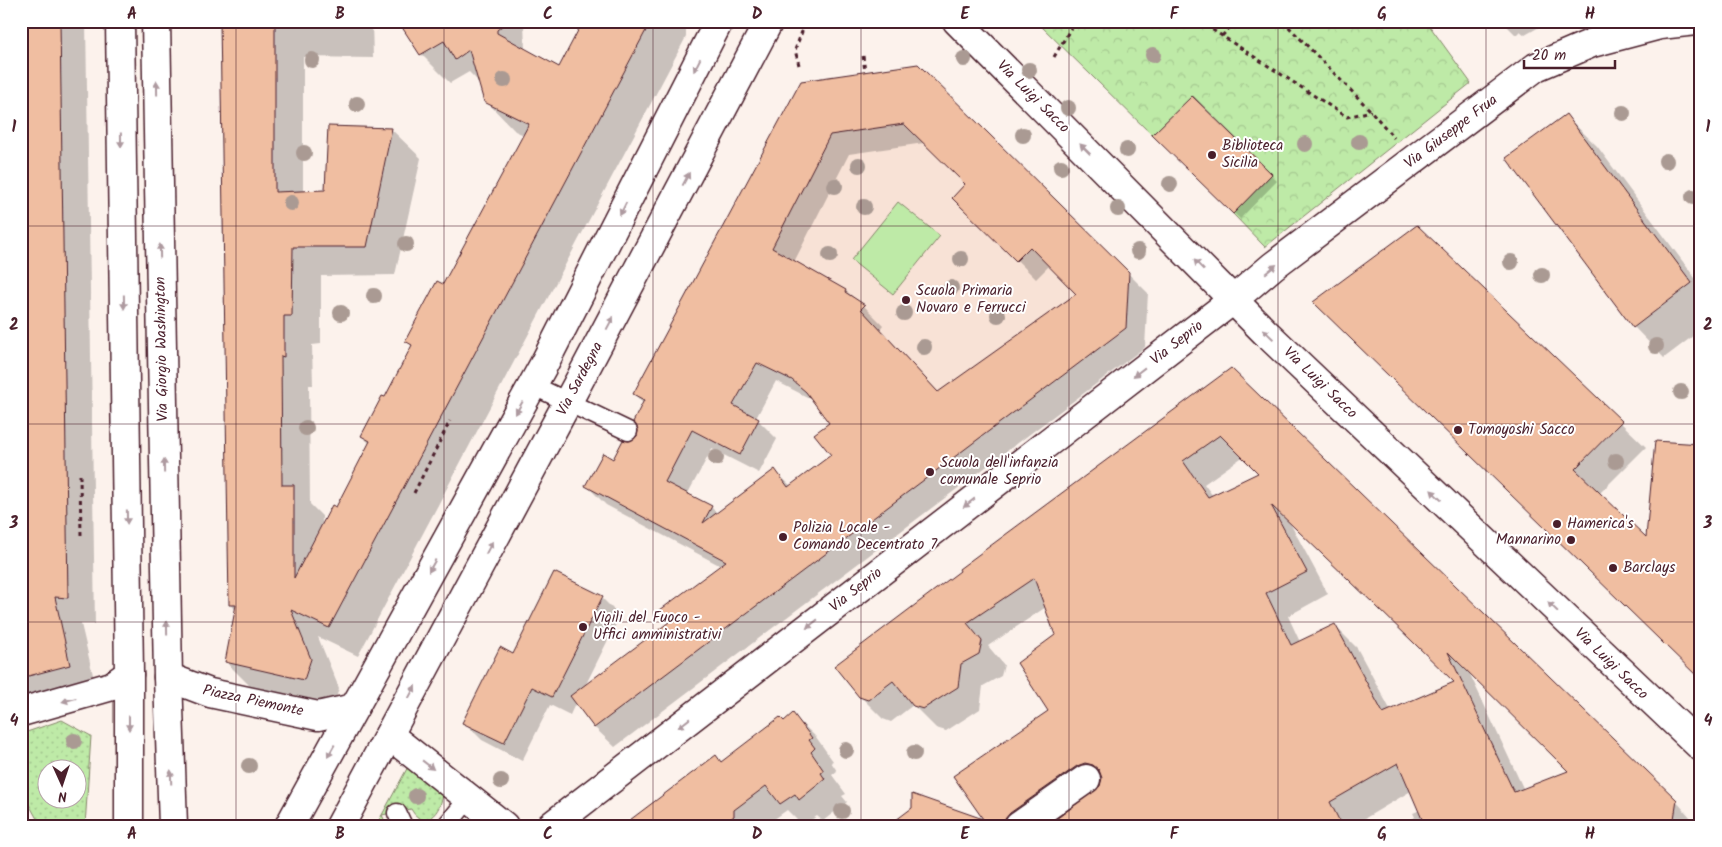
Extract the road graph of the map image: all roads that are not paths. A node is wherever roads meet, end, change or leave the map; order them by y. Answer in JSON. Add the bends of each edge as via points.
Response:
{"nodes":[{"id":1,"x":120,"y":21,"type":"edge"},
{"id":2,"x":156,"y":21,"type":"edge"},
{"id":3,"x":719,"y":21,"type":"edge"},
{"id":4,"x":768,"y":21,"type":"edge"},
{"id":5,"x":956,"y":21,"type":"edge"},
{"id":6,"x":1696,"y":21,"type":"edge"},
{"id":7,"x":1233,"y":300,"type":"junction"},
{"id":8,"x":532,"y":385,"type":"junction"},
{"id":9,"x":568,"y":402,"type":"junction"},
{"id":10,"x":628,"y":431,"type":"dead end"},
{"id":11,"x":129,"y":674,"type":"junction"},
{"id":12,"x":168,"y":677,"type":"junction"},
{"id":13,"x":354,"y":708,"type":"junction"},
{"id":14,"x":21,"y":712,"type":"edge"},
{"id":15,"x":389,"y":734,"type":"junction"},
{"id":16,"x":1698,"y":743,"type":"edge"},
{"id":17,"x":1086,"y":779,"type":"dead end"},
{"id":18,"x":470,"y":798,"type":"junction"},
{"id":19,"x":129,"y":826,"type":"edge"},
{"id":20,"x":173,"y":826,"type":"edge"},
{"id":21,"x":289,"y":826,"type":"edge"},
{"id":22,"x":340,"y":826,"type":"edge"},
{"id":23,"x":446,"y":826,"type":"edge"},
{"id":24,"x":504,"y":826,"type":"edge"},
{"id":25,"x":551,"y":826,"type":"edge"},
{"id":26,"x":1019,"y":826,"type":"edge"}],
"edges":[{"from":1,"to":11,"type":"street","one_way":true},
{"from":12,"to":2,"type":"street","name":"Via Giorgio Washington","one_way":true},
{"from":3,"to":8,"type":"street","one_way":true},
{"from":9,"to":4,"type":"street","name":"Via Sardegna","one_way":true},
{"from":7,"to":5,"type":"street","name":"Via Luigi Sacco","one_way":true},
{"from":7,"to":6,"type":"street","name":"Via Giuseppe Frua","one_way":true,"via":[[1273,266],[1536,67],[1592,43],[1660,25]]},
{"from":16,"to":7,"type":"street","name":"Via Luigi Sacco","one_way":true},
{"from":7,"to":25,"type":"street","name":"Via Seprio","one_way":true},
{"from":8,"to":9,"type":"lane"},
{"from":8,"to":13,"type":"street","one_way":true},
{"from":9,"to":10,"type":"lane"},
{"from":15,"to":9,"type":"street","name":"Via Sardegna","one_way":true},
{"from":11,"to":14,"type":"street","one_way":true,"via":[[102,690]]},
{"from":11,"to":19,"type":"street","one_way":true},
{"from":12,"to":13,"type":"street","name":"Piazza Piemonte","via":[[210,694],[318,716]]},
{"from":20,"to":12,"type":"street","one_way":true},
{"from":13,"to":21,"type":"street","one_way":true},
{"from":15,"to":18,"type":"street","one_way":true},
{"from":15,"to":22,"type":"street"},
{"from":17,"to":26,"type":"street"},
{"from":18,"to":23,"type":"lane"},
{"from":18,"to":24,"type":"street"}]}
